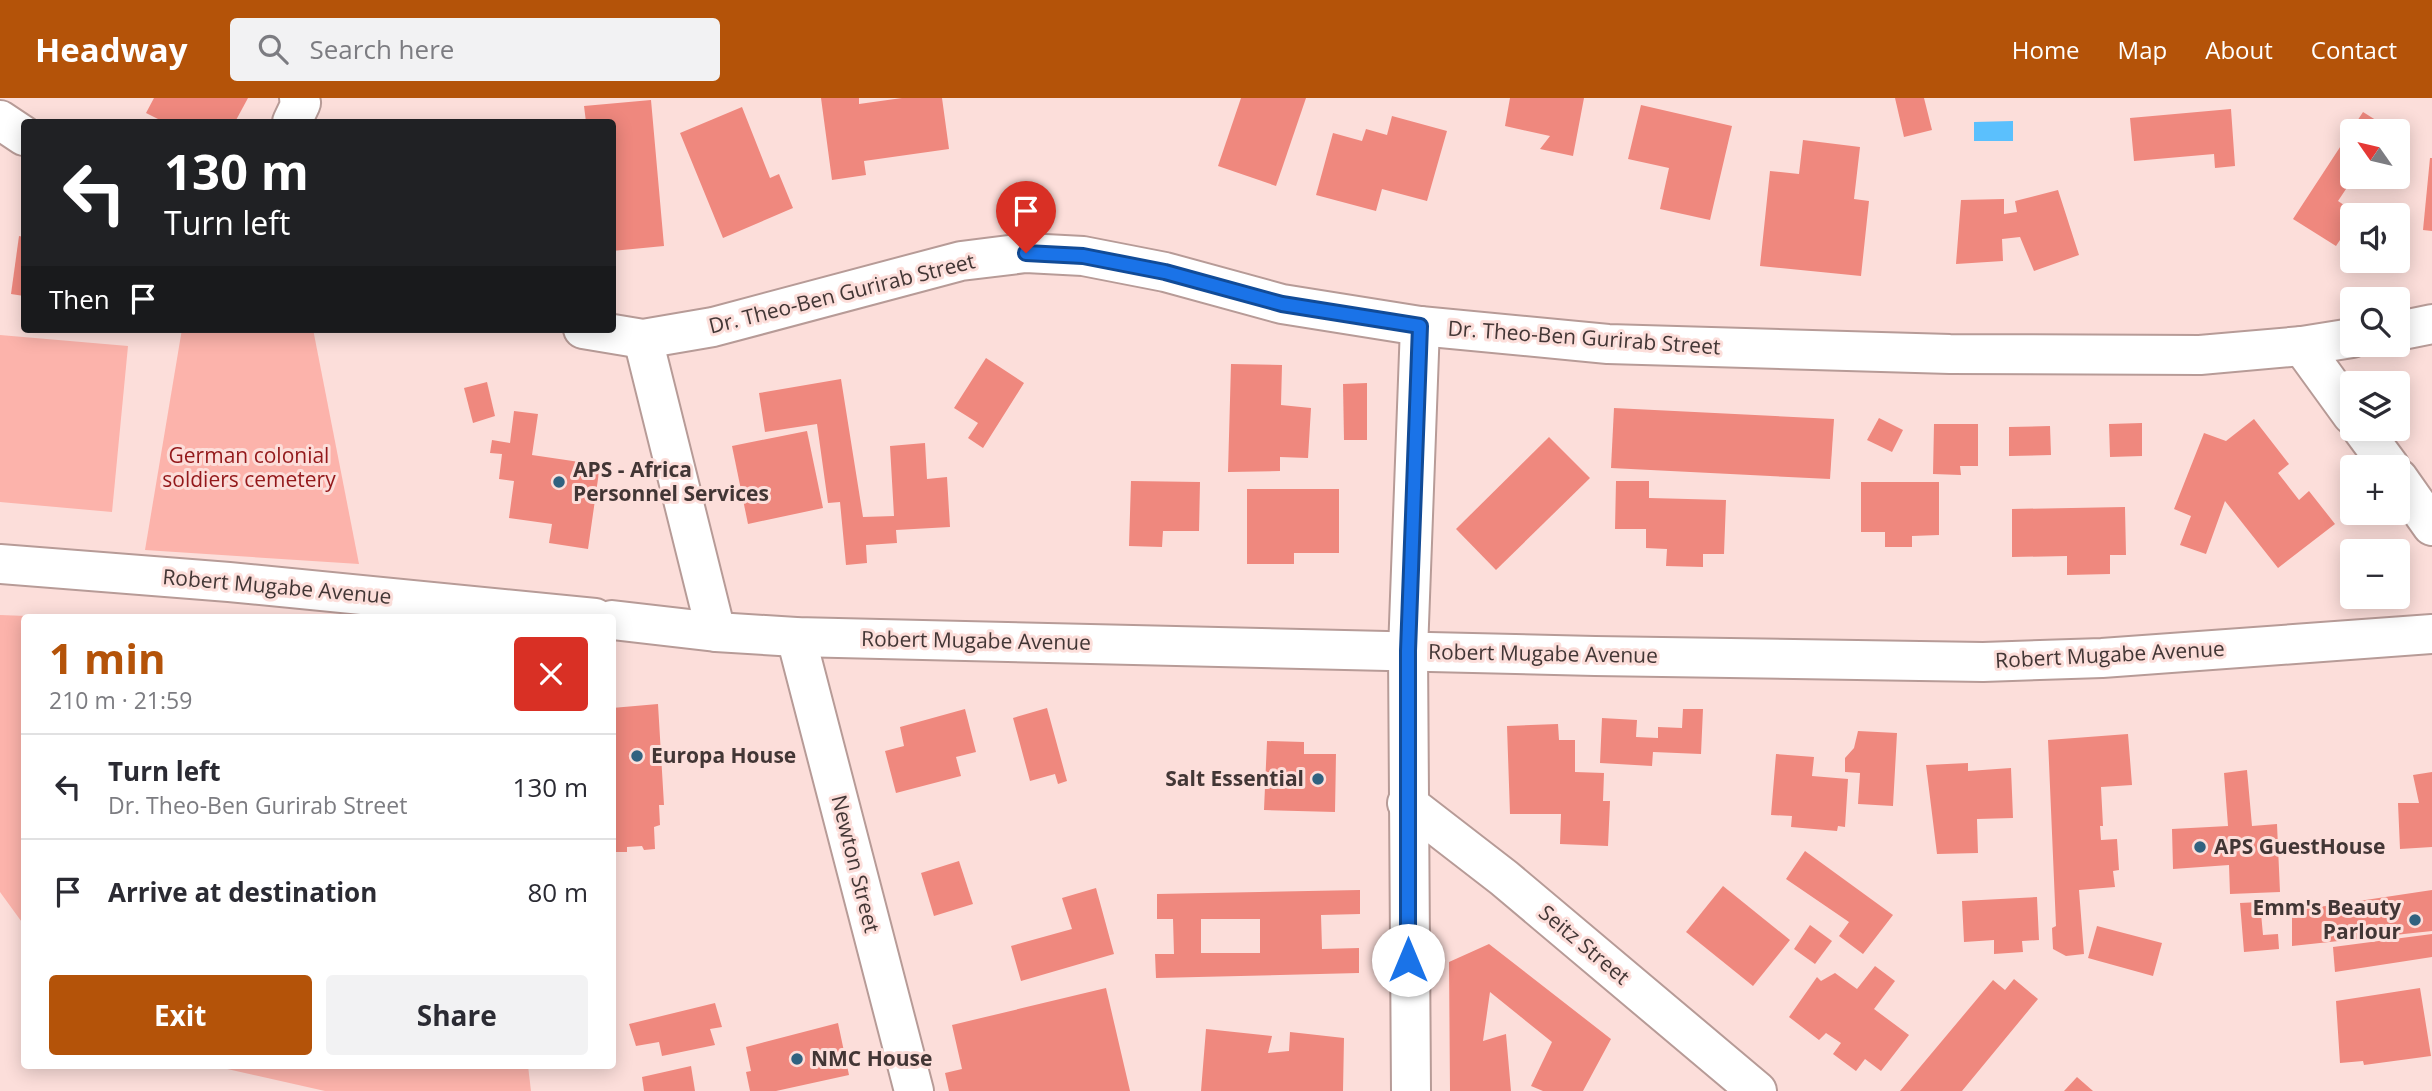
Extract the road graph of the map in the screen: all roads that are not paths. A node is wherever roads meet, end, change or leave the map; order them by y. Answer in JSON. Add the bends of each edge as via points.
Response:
{"nodes":[{"id":1,"x":299,"y":98,"type":"edge"},
{"id":2,"x":293,"y":119,"type":"edge"},
{"id":3,"x":0,"y":120,"type":"edge"},
{"id":4,"x":21,"y":134,"type":"edge"},
{"id":5,"x":2432,"y":324,"type":"edge"},
{"id":6,"x":1420,"y":326,"type":"junction"},
{"id":7,"x":2410,"y":329,"type":"edge"},
{"id":8,"x":605,"y":333,"type":"edge"},
{"id":9,"x":643,"y":340,"type":"junction"},
{"id":10,"x":2340,"y":340,"type":"edge"},
{"id":11,"x":2302,"y":346,"type":"junction"},
{"id":12,"x":2340,"y":398,"type":"edge"},
{"id":13,"x":2410,"y":495,"type":"edge"},
{"id":14,"x":2432,"y":526,"type":"edge"},
{"id":15,"x":0,"y":564,"type":"edge"},
{"id":16,"x":554,"y":614,"type":"edge"},
{"id":17,"x":616,"y":620,"type":"edge"},
{"id":18,"x":716,"y":632,"type":"junction"},
{"id":19,"x":2432,"y":634,"type":"edge"},
{"id":20,"x":796,"y":637,"type":"junction"},
{"id":21,"x":1408,"y":651,"type":"junction"},
{"id":22,"x":1407,"y":803,"type":"junction"},
{"id":23,"x":914,"y":1091,"type":"edge"},
{"id":24,"x":1410,"y":1091,"type":"edge"},
{"id":25,"x":1757,"y":1091,"type":"edge"}],
"edges":[{"from":1,"to":2,"type":"street"},
{"from":3,"to":4,"type":"street"},
{"from":5,"to":7,"type":"street"},
{"from":6,"to":9,"type":"street","name":"Dr. Theo-Ben Gurirab Street","via":[[1282,304],[1165,272],[1083,256],[1026,253],[961,261],[713,327]]},
{"from":6,"to":11,"type":"street","name":"Dr. Theo-Ben Gurirab Street","via":[[1608,344],[1901,353],[2200,355]]},
{"from":6,"to":21,"type":"street"},
{"from":8,"to":9,"type":"street","name":"Dr. Theo-Ben Gurirab Street"},
{"from":9,"to":18,"type":"street"},
{"from":10,"to":11,"type":"street","name":"Dr. Theo-Ben Gurirab Street"},
{"from":11,"to":12,"type":"street"},
{"from":13,"to":14,"type":"street"},
{"from":15,"to":16,"type":"street","name":"Robert Mugabe Avenue"},
{"from":17,"to":18,"type":"street","name":"Robert Mugabe Avenue"},
{"from":18,"to":20,"type":"street","name":"Robert Mugabe Avenue"},
{"from":19,"to":21,"type":"street","name":"Robert Mugabe Avenue","via":[[1983,662]]},
{"from":20,"to":21,"type":"street","name":"Robert Mugabe Avenue"},
{"from":20,"to":23,"type":"street","name":"Newton Street"},
{"from":21,"to":22,"type":"street"},
{"from":22,"to":24,"type":"street"},
{"from":22,"to":25,"type":"street","name":"Seitz Street","via":[[1504,878]]}]}
